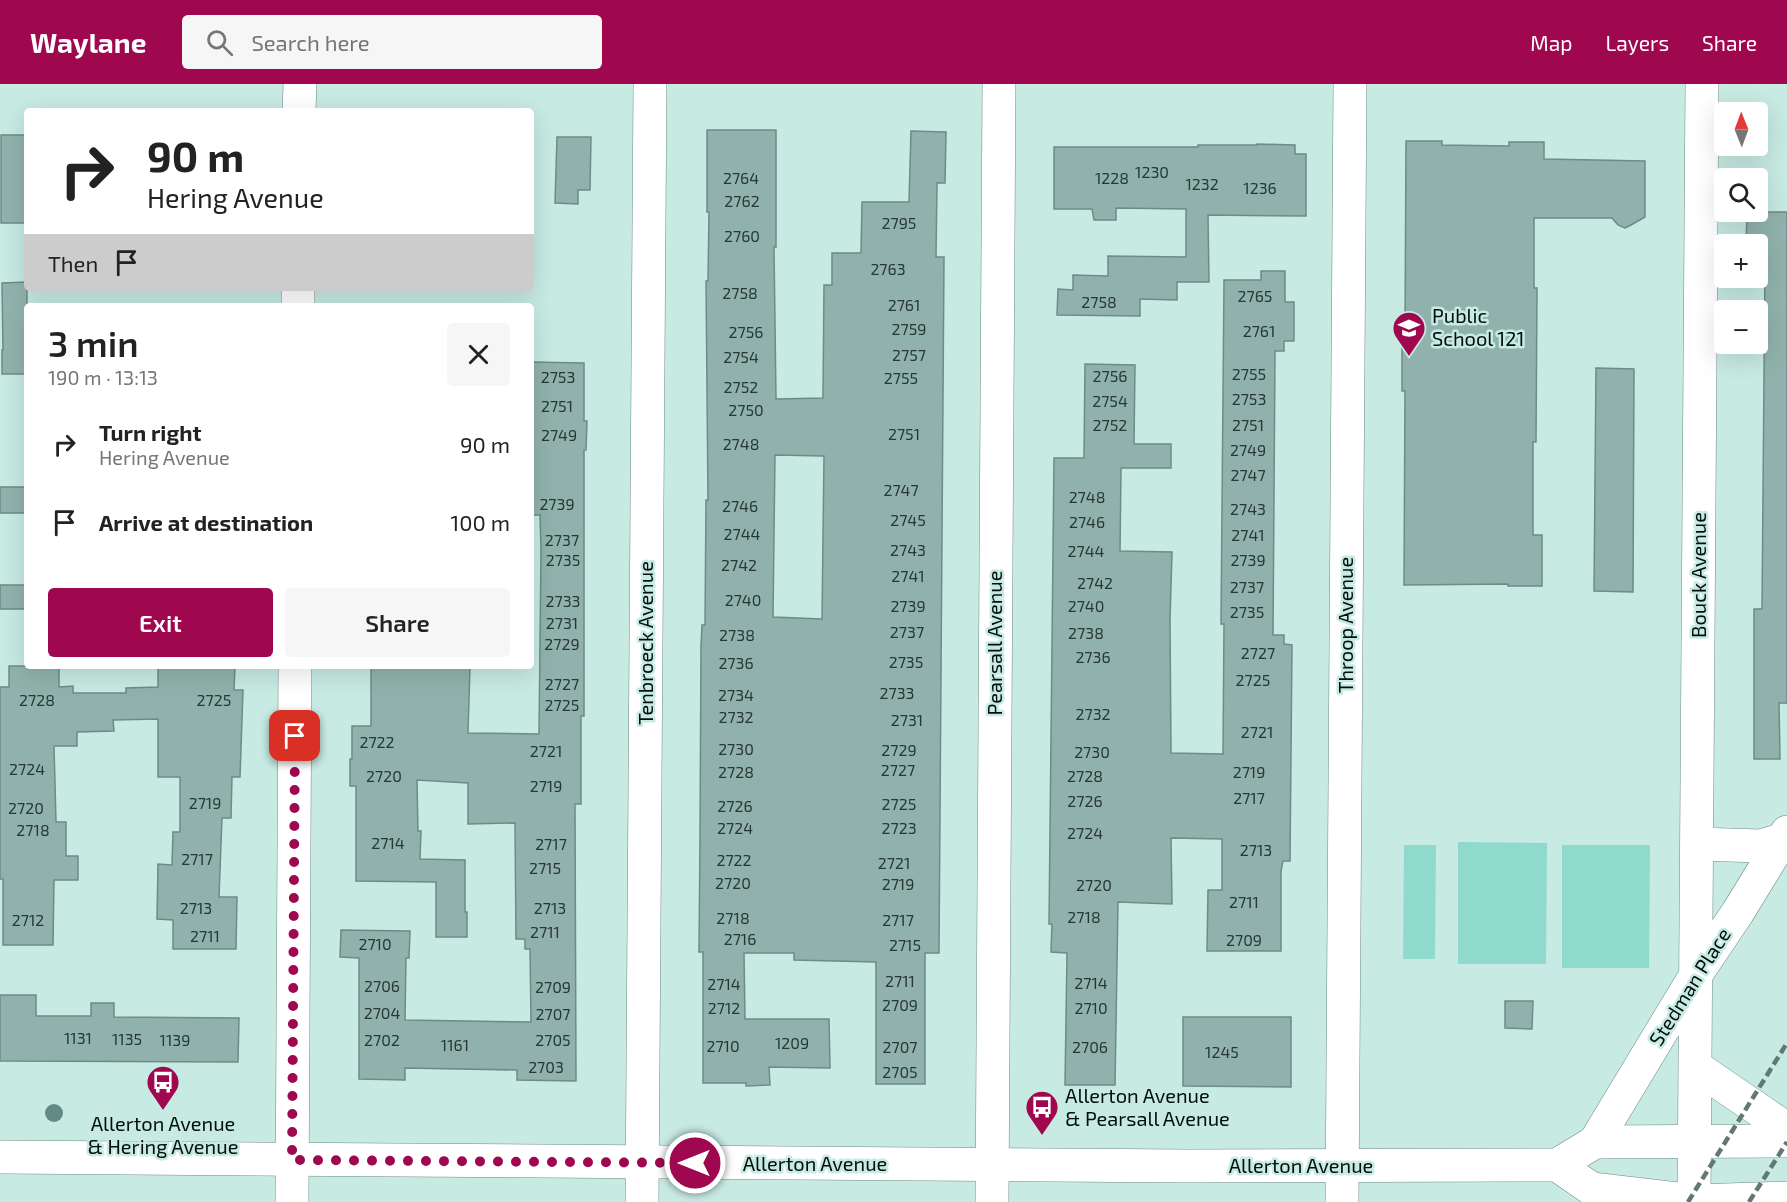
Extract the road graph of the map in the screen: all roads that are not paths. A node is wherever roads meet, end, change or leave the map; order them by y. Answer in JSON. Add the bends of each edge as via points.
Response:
{"nodes":[{"id":1,"x":300,"y":84,"type":"edge"},
{"id":2,"x":650,"y":84,"type":"edge"},
{"id":3,"x":999,"y":84,"type":"edge"},
{"id":4,"x":1350,"y":84,"type":"edge"},
{"id":5,"x":1702,"y":84,"type":"edge"},
{"id":6,"x":299,"y":108,"type":"edge"},
{"id":7,"x":295,"y":669,"type":"edge"},
{"id":8,"x":1784,"y":836,"type":"edge"},
{"id":9,"x":1697,"y":844,"type":"junction"},
{"id":10,"x":1697,"y":973,"type":"junction"},
{"id":11,"x":1696,"y":1067,"type":"junction"},
{"id":12,"x":1787,"y":1129,"type":"edge"},
{"id":13,"x":1696,"y":1140,"type":"junction"},
{"id":14,"x":1787,"y":1141,"type":"edge"},
{"id":15,"x":1595,"y":1142,"type":"junction"},
{"id":16,"x":0,"y":1157,"type":"edge"},
{"id":17,"x":292,"y":1160,"type":"junction"},
{"id":18,"x":642,"y":1162,"type":"junction"},
{"id":19,"x":992,"y":1165,"type":"junction"},
{"id":20,"x":1557,"y":1165,"type":"junction"},
{"id":21,"x":1342,"y":1166,"type":"junction"},
{"id":22,"x":1787,"y":1198,"type":"edge"},
{"id":23,"x":1695,"y":1201,"type":"edge"},
{"id":24,"x":292,"y":1202,"type":"edge"},
{"id":25,"x":642,"y":1202,"type":"edge"},
{"id":26,"x":992,"y":1202,"type":"edge"},
{"id":27,"x":1342,"y":1202,"type":"edge"}],
"edges":[{"from":1,"to":6,"type":"street"},
{"from":2,"to":18,"type":"street","name":"Tenbroeck Avenue"},
{"from":3,"to":19,"type":"street","name":"Pearsall Avenue"},
{"from":4,"to":21,"type":"street","name":"Throop Avenue"},
{"from":5,"to":9,"type":"street","name":"Bouck Avenue"},
{"from":7,"to":17,"type":"street"},
{"from":8,"to":9,"type":"street","via":[[1760,846]]},
{"from":8,"to":10,"type":"street","name":"Stedman Place"},
{"from":9,"to":10,"type":"street","name":"Bouck Avenue"},
{"from":10,"to":11,"type":"street","name":"Bouck Avenue"},
{"from":10,"to":15,"type":"street","name":"Stedman Place"},
{"from":11,"to":12,"type":"street"},
{"from":11,"to":13,"type":"street","name":"Bouck Avenue"},
{"from":13,"to":14,"type":"street"},
{"from":13,"to":15,"type":"street"},
{"from":13,"to":23,"type":"street","name":"Bouck Avenue"},
{"from":15,"to":20,"type":"street"},
{"from":16,"to":17,"type":"street","name":"Allerton Avenue"},
{"from":17,"to":18,"type":"street","name":"Allerton Avenue"},
{"from":17,"to":24,"type":"street"},
{"from":18,"to":19,"type":"street","name":"Allerton Avenue"},
{"from":18,"to":25,"type":"street","name":"Tenbroeck Avenue"},
{"from":19,"to":21,"type":"street","name":"Allerton Avenue"},
{"from":19,"to":26,"type":"street","name":"Pearsall Avenue"},
{"from":20,"to":21,"type":"street","name":"Allerton Avenue"},
{"from":20,"to":23,"type":"street","via":[[1592,1189]]},
{"from":21,"to":27,"type":"street"},
{"from":22,"to":23,"type":"street"}]}
